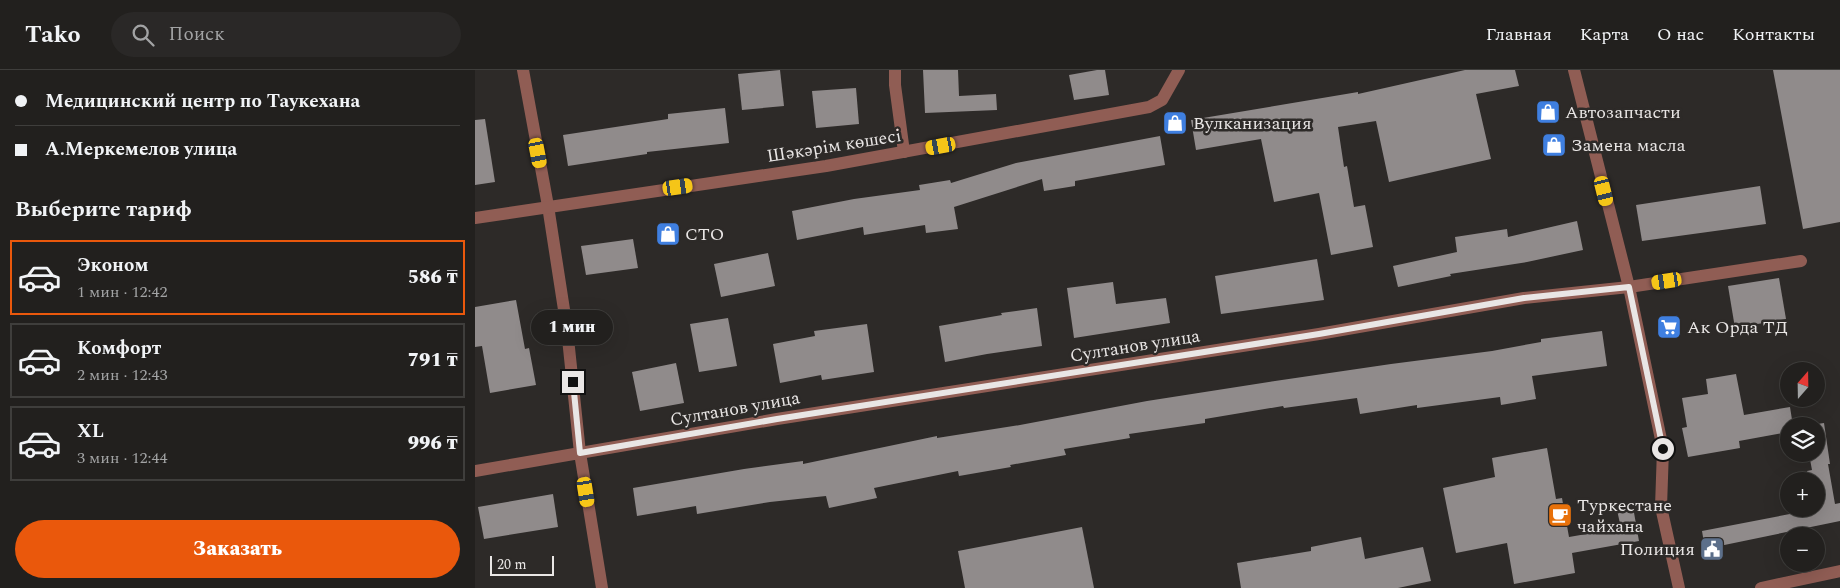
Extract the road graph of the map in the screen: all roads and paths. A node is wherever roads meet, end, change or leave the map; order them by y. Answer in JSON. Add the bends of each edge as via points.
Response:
{"nodes":[{"id":1,"x":523,"y":70,"type":"edge"},
{"id":2,"x":895,"y":70,"type":"edge"},
{"id":3,"x":1179,"y":70,"type":"edge"},
{"id":4,"x":1575,"y":70,"type":"edge"},
{"id":5,"x":904,"y":152,"type":"junction"},
{"id":6,"x":548,"y":206,"type":"junction"},
{"id":7,"x":475,"y":218,"type":"edge"},
{"id":8,"x":1801,"y":260,"type":"dead end"},
{"id":9,"x":1629,"y":287,"type":"junction"},
{"id":10,"x":580,"y":453,"type":"junction"},
{"id":11,"x":475,"y":471,"type":"edge"},
{"id":12,"x":1840,"y":571,"type":"edge"},
{"id":13,"x":602,"y":588,"type":"edge"},
{"id":14,"x":1679,"y":588,"type":"edge"},
{"id":15,"x":1761,"y":588,"type":"edge"}],
"edges":[{"from":1,"to":6,"type":"street"},
{"from":2,"to":5,"type":"street"},
{"from":3,"to":5,"type":"street","name":"Шәкәрім көшесі","via":[[1162,100],[1149,108]]},
{"from":4,"to":9,"type":"street"},
{"from":5,"to":6,"type":"street","name":"Шәкәрім көшесі"},
{"from":6,"to":7,"type":"street","name":"Шәкәрім көшесі"},
{"from":6,"to":10,"type":"street","via":[[567,329]]},
{"from":8,"to":9,"type":"street","name":"Султанов улица"},
{"from":9,"to":10,"type":"street","name":"Султанов улица","via":[[1524,298]]},
{"from":9,"to":14,"type":"street","via":[[1663,449],[1661,507]]},
{"from":10,"to":11,"type":"street","name":"Султанов улица"},
{"from":10,"to":13,"type":"street"},
{"from":12,"to":15,"type":"street"}]}
